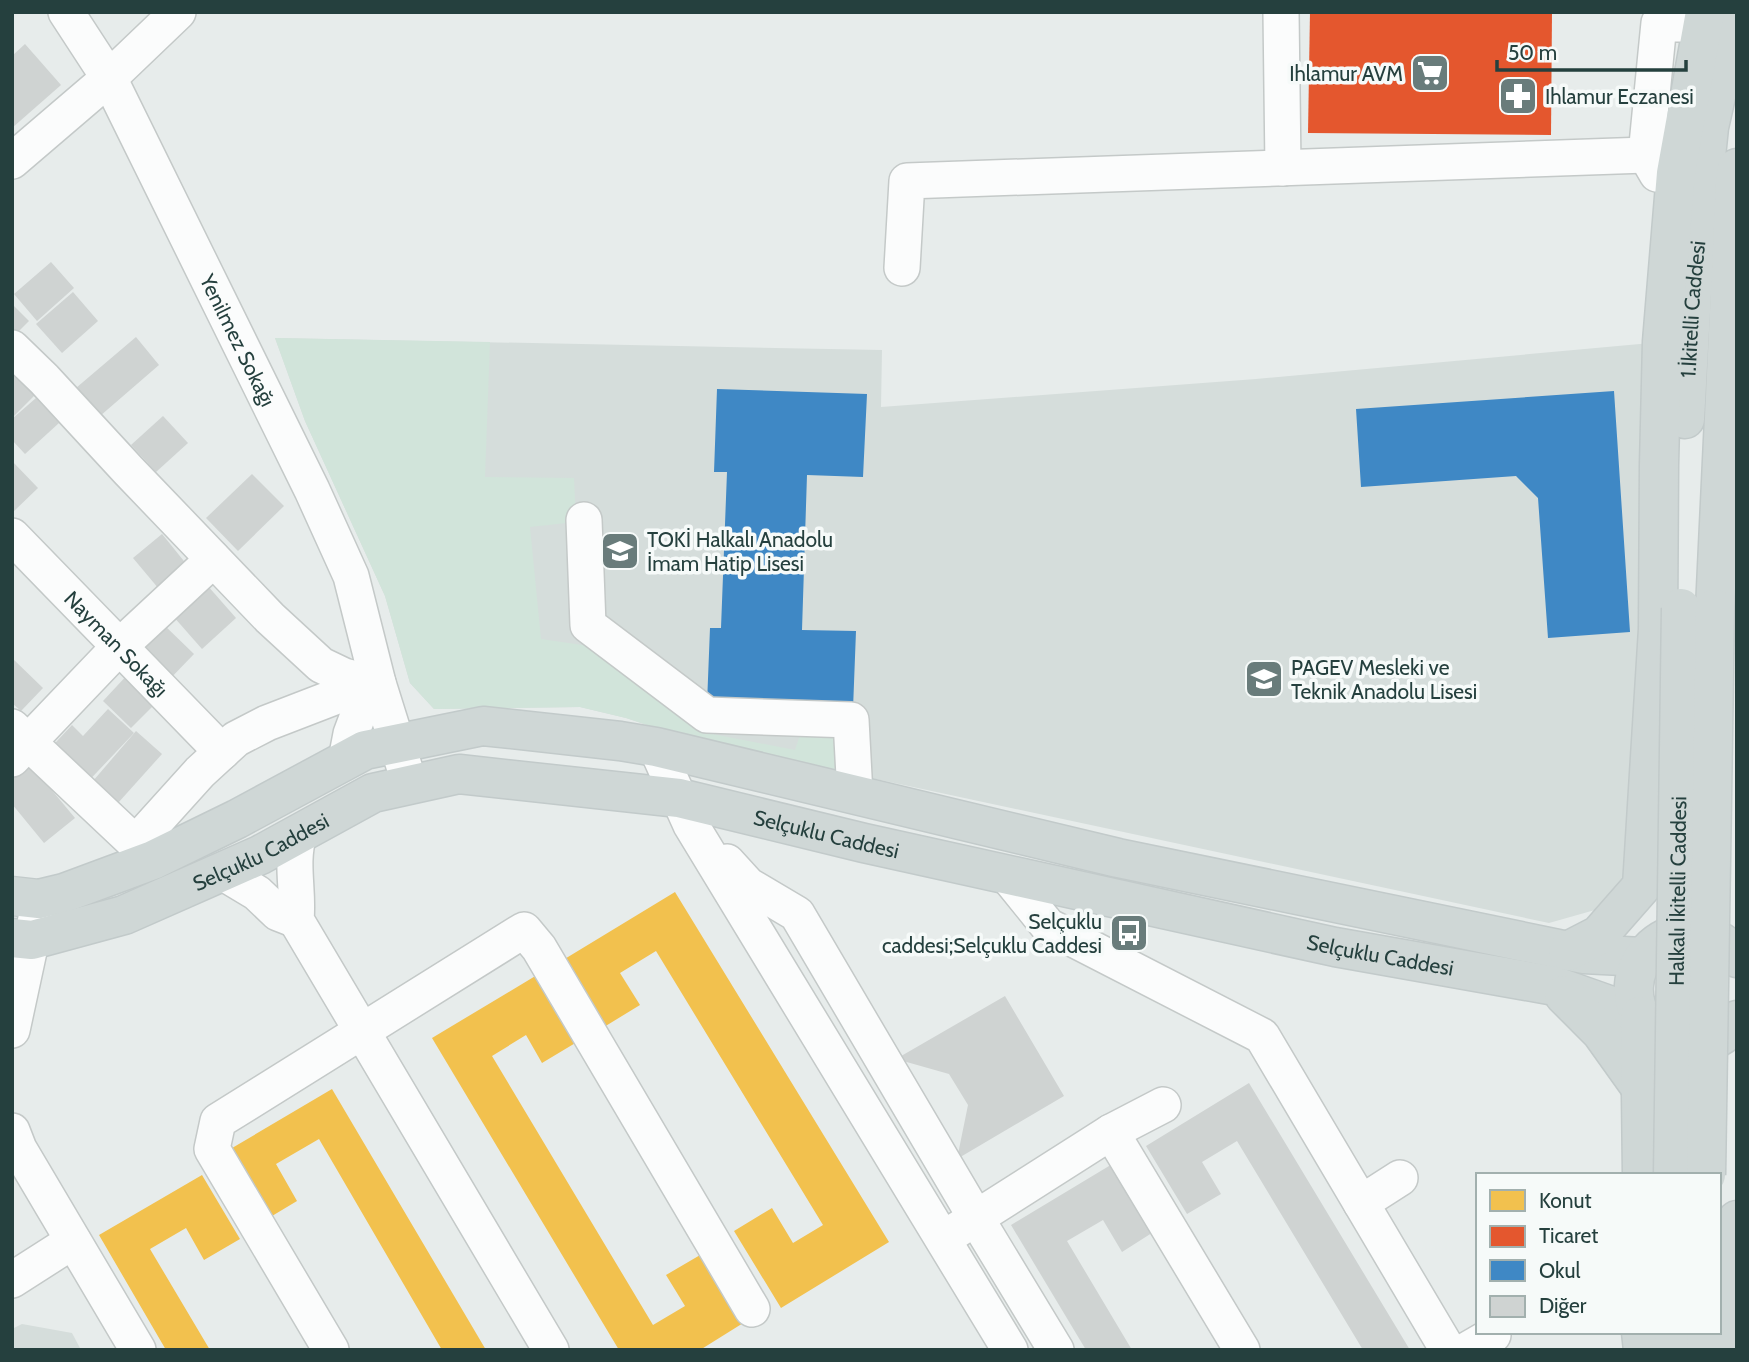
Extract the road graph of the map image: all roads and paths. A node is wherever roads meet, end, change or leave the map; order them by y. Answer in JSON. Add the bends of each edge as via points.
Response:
{"nodes":[{"id":1,"x":66,"y":12,"type":"edge"},
{"id":2,"x":177,"y":12,"type":"edge"},
{"id":3,"x":1281,"y":12,"type":"edge"},
{"id":4,"x":1714,"y":17,"type":"edge"},
{"id":5,"x":109,"y":78,"type":"junction"},
{"id":6,"x":1646,"y":155,"type":"junction"},
{"id":7,"x":12,"y":161,"type":"edge"},
{"id":8,"x":1283,"y":168,"type":"junction"},
{"id":9,"x":1737,"y":168,"type":"edge"},
{"id":10,"x":1673,"y":200,"type":"junction"},
{"id":11,"x":902,"y":268,"type":"dead end"},
{"id":12,"x":1734,"y":301,"type":"edge"},
{"id":13,"x":12,"y":348,"type":"edge"},
{"id":14,"x":584,"y":520,"type":"dead end"},
{"id":15,"x":12,"y":536,"type":"edge"},
{"id":16,"x":212,"y":558,"type":"junction"},
{"id":17,"x":1698,"y":608,"type":"junction"},
{"id":18,"x":119,"y":646,"type":"junction"},
{"id":19,"x":375,"y":682,"type":"junction"},
{"id":20,"x":452,"y":733,"type":"junction"},
{"id":21,"x":18,"y":743,"type":"edge"},
{"id":22,"x":397,"y":744,"type":"junction"},
{"id":23,"x":656,"y":747,"type":"junction"},
{"id":24,"x":222,"y":752,"type":"junction"},
{"id":25,"x":346,"y":760,"type":"junction"},
{"id":26,"x":410,"y":785,"type":"junction"},
{"id":27,"x":855,"y":794,"type":"junction"},
{"id":28,"x":685,"y":811,"type":"junction"},
{"id":29,"x":299,"y":834,"type":"junction"},
{"id":30,"x":144,"y":852,"type":"junction"},
{"id":31,"x":222,"y":872,"type":"junction"},
{"id":32,"x":1006,"y":874,"type":"junction"},
{"id":33,"x":1642,"y":886,"type":"junction"},
{"id":34,"x":26,"y":898,"type":"edge"},
{"id":35,"x":296,"y":920,"type":"junction"},
{"id":36,"x":22,"y":939,"type":"edge"},
{"id":37,"x":1568,"y":951,"type":"junction"},
{"id":38,"x":1643,"y":957,"type":"junction"},
{"id":39,"x":1737,"y":958,"type":"edge"},
{"id":40,"x":1555,"y":986,"type":"junction"},
{"id":41,"x":1640,"y":1016,"type":"junction"},
{"id":42,"x":1737,"y":1020,"type":"edge"},
{"id":43,"x":12,"y":1030,"type":"edge"},
{"id":44,"x":363,"y":1030,"type":"junction"},
{"id":45,"x":1641,"y":1088,"type":"junction"},
{"id":46,"x":1163,"y":1105,"type":"dead end"},
{"id":47,"x":12,"y":1131,"type":"edge"},
{"id":48,"x":1111,"y":1132,"type":"junction"},
{"id":49,"x":1642,"y":1173,"type":"edge"},
{"id":50,"x":1673,"y":1173,"type":"edge"},
{"id":51,"x":1706,"y":1173,"type":"edge"},
{"id":52,"x":1400,"y":1178,"type":"dead end"},
{"id":53,"x":1361,"y":1203,"type":"junction"},
{"id":54,"x":975,"y":1218,"type":"junction"},
{"id":55,"x":1737,"y":1220,"type":"edge"},
{"id":56,"x":943,"y":1239,"type":"junction"},
{"id":57,"x":74,"y":1241,"type":"junction"},
{"id":58,"x":12,"y":1280,"type":"edge"},
{"id":59,"x":752,"y":1310,"type":"dead end"},
{"id":60,"x":138,"y":1350,"type":"edge"},
{"id":61,"x":331,"y":1350,"type":"edge"},
{"id":62,"x":551,"y":1350,"type":"edge"},
{"id":63,"x":1010,"y":1350,"type":"edge"},
{"id":64,"x":1056,"y":1350,"type":"edge"},
{"id":65,"x":1242,"y":1350,"type":"edge"},
{"id":66,"x":1448,"y":1350,"type":"edge"},
{"id":67,"x":1737,"y":1350,"type":"edge"}],
"edges":[{"from":1,"to":5,"type":"street","name":"Yenilmez Sokağı"},
{"from":2,"to":5,"type":"street"},
{"from":3,"to":8,"type":"street"},
{"from":4,"to":6,"type":"street","via":[[1659,23]]},
{"from":4,"to":10,"type":"main road","via":[[1675,173]]},
{"from":4,"to":17,"type":"main road","name":"1.İkitelli Caddesi","via":[[1681,488]]},
{"from":5,"to":7,"type":"street"},
{"from":5,"to":19,"type":"street","name":"Yenilmez Sokağı","via":[[351,576]]},
{"from":6,"to":8,"type":"street"},
{"from":6,"to":10,"type":"street"},
{"from":8,"to":11,"type":"street","via":[[907,181]]},
{"from":9,"to":12,"type":"main road","name":"1.İkitelli Caddesi"},
{"from":10,"to":33,"type":"main road","via":[[1662,342],[1658,629]]},
{"from":12,"to":17,"type":"main road","name":"1.İkitelli Caddesi"},
{"from":13,"to":16,"type":"street"},
{"from":14,"to":27,"type":"street","via":[[588,625],[707,715],[851,720]]},
{"from":15,"to":18,"type":"street","name":"Nayman Sokağı"},
{"from":16,"to":18,"type":"street"},
{"from":16,"to":19,"type":"street","via":[[321,665],[344,676]]},
{"from":17,"to":50,"type":"main road","name":"Halkalı İkitelli Caddesi","bridge":true},
{"from":17,"to":51,"type":"main road","name":"Halkalı İkitelli Caddesi","bridge":true,"via":[[1712,893]]},
{"from":18,"to":21,"type":"street"},
{"from":18,"to":24,"type":"street","name":"Nayman Sokağı"},
{"from":19,"to":20,"type":"street","via":[[425,727]]},
{"from":19,"to":22,"type":"street","name":"Yenilmez Sokağı"},
{"from":19,"to":24,"type":"street","via":[[267,723]]},
{"from":19,"to":25,"type":"street","via":[[351,734]]},
{"from":20,"to":22,"type":"main road","name":"Selçuklu Caddesi"},
{"from":20,"to":23,"type":"main road","name":"Selçuklu Caddesi","via":[[483,726]]},
{"from":21,"to":30,"type":"street"},
{"from":22,"to":25,"type":"main road","name":"Selçuklu Caddesi","via":[[365,750]]},
{"from":22,"to":26,"type":"street","name":"Yenilmez Sokağı"},
{"from":23,"to":27,"type":"main road","name":"Selçuklu Caddesi"},
{"from":23,"to":28,"type":"street"},
{"from":24,"to":30,"type":"street","via":[[200,772]]},
{"from":25,"to":30,"type":"main road","name":"Selçuklu Caddesi","via":[[237,819]]},
{"from":26,"to":28,"type":"main road","name":"Selçuklu Caddesi","via":[[459,774]]},
{"from":26,"to":29,"type":"main road","name":"Selçuklu Caddesi","via":[[373,793]]},
{"from":27,"to":37,"type":"main road","name":"Selçuklu Caddesi","via":[[1118,858]]},
{"from":28,"to":32,"type":"main road","name":"Selçuklu Caddesi"},
{"from":28,"to":54,"type":"street","via":[[748,885],[797,914]]},
{"from":28,"to":56,"type":"street"},
{"from":29,"to":31,"type":"main road","name":"Selçuklu Caddesi"},
{"from":29,"to":35,"type":"street","via":[[294,848]]},
{"from":30,"to":34,"type":"main road","name":"Selçuklu Caddesi","via":[[77,890]]},
{"from":31,"to":35,"type":"street","via":[[257,893],[278,913]]},
{"from":31,"to":36,"type":"main road","name":"Selçuklu Caddesi","via":[[124,915]]},
{"from":32,"to":40,"type":"main road","name":"Selçuklu Caddesi","via":[[1335,947]]},
{"from":32,"to":53,"type":"street","via":[[1048,926],[1262,1036]]},
{"from":33,"to":37,"type":"main road","via":[[1600,935]]},
{"from":33,"to":38,"type":"main road"},
{"from":34,"to":36,"type":"street","name":"Selçuklu Caddesi"},
{"from":35,"to":44,"type":"street"},
{"from":36,"to":43,"type":"street","name":"Selçuklu Caddesi"},
{"from":37,"to":38,"type":"main road","name":"Selçuklu Caddesi"},
{"from":38,"to":39,"type":"main road","via":[[1670,936],[1687,933],[1721,941]]},
{"from":38,"to":41,"type":"main road","via":[[1633,986]]},
{"from":40,"to":41,"type":"main road","name":"Selçuklu Caddesi"},
{"from":40,"to":45,"type":"main road","via":[[1601,1031]]},
{"from":41,"to":42,"type":"main road","via":[[1665,1041],[1682,1046],[1717,1039]]},
{"from":41,"to":45,"type":"main road"},
{"from":44,"to":59,"type":"street","via":[[524,930],[540,948]]},
{"from":44,"to":61,"type":"street","via":[[218,1121],[212,1149]]},
{"from":44,"to":62,"type":"street"},
{"from":45,"to":49,"type":"main road"},
{"from":46,"to":48,"type":"street"},
{"from":47,"to":57,"type":"street"},
{"from":48,"to":54,"type":"street"},
{"from":48,"to":65,"type":"street"},
{"from":52,"to":53,"type":"street"},
{"from":53,"to":66,"type":"street"},
{"from":54,"to":56,"type":"street"},
{"from":54,"to":64,"type":"street"},
{"from":55,"to":67,"type":"main road"},
{"from":56,"to":63,"type":"street"},
{"from":57,"to":58,"type":"street"},
{"from":57,"to":60,"type":"street"}]}
